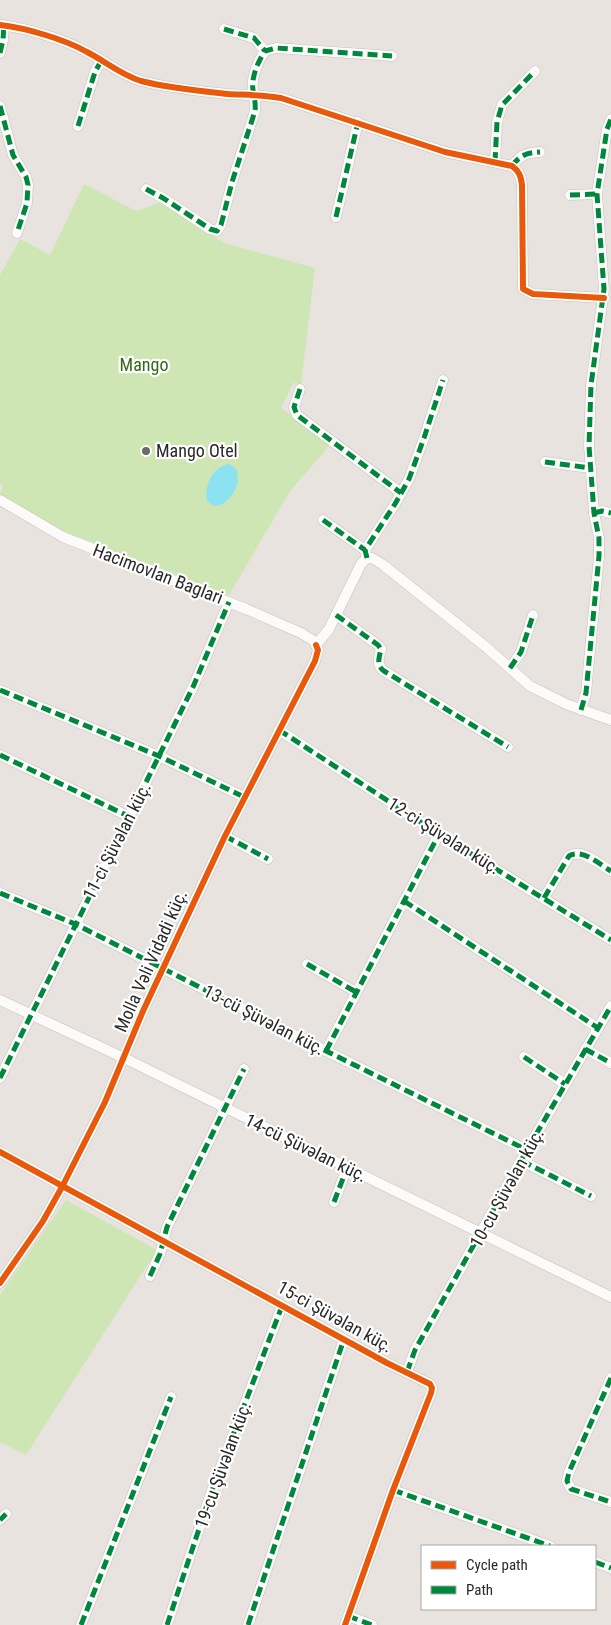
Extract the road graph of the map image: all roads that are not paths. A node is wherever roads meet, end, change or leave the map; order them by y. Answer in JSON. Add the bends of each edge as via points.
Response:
{"nodes":[{"id":1,"x":2,"y":25,"type":"edge"},
{"id":2,"x":224,"y":29,"type":"dead end"},
{"id":3,"x":265,"y":51,"type":"junction"},
{"id":4,"x":0,"y":52,"type":"edge"},
{"id":5,"x":392,"y":56,"type":"dead end"},
{"id":6,"x":102,"y":61,"type":"junction"},
{"id":7,"x":535,"y":71,"type":"dead end"},
{"id":8,"x":254,"y":95,"type":"junction"},
{"id":9,"x":0,"y":106,"type":"edge"},
{"id":10,"x":611,"y":119,"type":"edge"},
{"id":11,"x":358,"y":122,"type":"junction"},
{"id":12,"x":78,"y":126,"type":"dead end"},
{"id":13,"x":540,"y":152,"type":"dead end"},
{"id":14,"x":495,"y":162,"type":"junction"},
{"id":15,"x":512,"y":166,"type":"junction"},
{"id":16,"x":146,"y":189,"type":"dead end"},
{"id":17,"x":597,"y":194,"type":"junction"},
{"id":18,"x":570,"y":195,"type":"dead end"},
{"id":19,"x":336,"y":217,"type":"dead end"},
{"id":20,"x":18,"y":233,"type":"dead end"},
{"id":21,"x":604,"y":298,"type":"junction"},
{"id":22,"x":442,"y":380,"type":"dead end"},
{"id":23,"x":300,"y":389,"type":"dead end"},
{"id":24,"x":545,"y":462,"type":"dead end"},
{"id":25,"x":591,"y":468,"type":"junction"},
{"id":26,"x":401,"y":493,"type":"junction"},
{"id":27,"x":0,"y":500,"type":"edge"},
{"id":28,"x":594,"y":513,"type":"junction"},
{"id":29,"x":611,"y":513,"type":"edge"},
{"id":30,"x":323,"y":520,"type":"dead end"},
{"id":31,"x":366,"y":554,"type":"junction"},
{"id":32,"x":229,"y":602,"type":"junction"},
{"id":33,"x":336,"y":615,"type":"junction"},
{"id":34,"x":533,"y":615,"type":"dead end"},
{"id":35,"x":316,"y":645,"type":"junction"},
{"id":36,"x":510,"y":668,"type":"junction"},
{"id":37,"x":0,"y":690,"type":"edge"},
{"id":38,"x":581,"y":710,"type":"junction"},
{"id":39,"x":611,"y":720,"type":"edge"},
{"id":40,"x":279,"y":730,"type":"junction"},
{"id":41,"x":508,"y":746,"type":"dead end"},
{"id":42,"x":0,"y":754,"type":"edge"},
{"id":43,"x":159,"y":756,"type":"junction"},
{"id":44,"x":244,"y":797,"type":"junction"},
{"id":45,"x":128,"y":816,"type":"junction"},
{"id":46,"x":438,"y":834,"type":"junction"},
{"id":47,"x":225,"y":836,"type":"junction"},
{"id":48,"x":268,"y":860,"type":"dead end"},
{"id":49,"x":611,"y":871,"type":"edge"},
{"id":50,"x":0,"y":893,"type":"edge"},
{"id":51,"x":544,"y":898,"type":"junction"},
{"id":52,"x":404,"y":901,"type":"junction"},
{"id":53,"x":75,"y":924,"type":"junction"},
{"id":54,"x":611,"y":940,"type":"edge"},
{"id":55,"x":307,"y":964,"type":"dead end"},
{"id":56,"x":162,"y":968,"type":"junction"},
{"id":57,"x":356,"y":992,"type":"junction"},
{"id":58,"x":0,"y":1000,"type":"edge"},
{"id":59,"x":611,"y":1006,"type":"edge"},
{"id":60,"x":32,"y":1014,"type":"junction"},
{"id":61,"x":598,"y":1028,"type":"junction"},
{"id":62,"x":585,"y":1049,"type":"junction"},
{"id":63,"x":326,"y":1052,"type":"junction"},
{"id":64,"x":524,"y":1057,"type":"dead end"},
{"id":65,"x":124,"y":1058,"type":"junction"},
{"id":66,"x":611,"y":1063,"type":"edge"},
{"id":67,"x":244,"y":1069,"type":"dead end"},
{"id":68,"x":0,"y":1078,"type":"edge"},
{"id":69,"x":565,"y":1084,"type":"junction"},
{"id":70,"x":225,"y":1109,"type":"junction"},
{"id":71,"x":528,"y":1150,"type":"junction"},
{"id":72,"x":0,"y":1152,"type":"edge"},
{"id":73,"x":522,"y":1161,"type":"junction"},
{"id":74,"x":347,"y":1168,"type":"junction"},
{"id":75,"x":62,"y":1187,"type":"junction"},
{"id":76,"x":591,"y":1196,"type":"dead end"},
{"id":77,"x":334,"y":1202,"type":"dead end"},
{"id":78,"x":482,"y":1233,"type":"junction"},
{"id":79,"x":163,"y":1242,"type":"junction"},
{"id":80,"x":150,"y":1276,"type":"dead end"},
{"id":81,"x":0,"y":1283,"type":"edge"},
{"id":82,"x":611,"y":1297,"type":"edge"},
{"id":83,"x":282,"y":1306,"type":"junction"},
{"id":84,"x":344,"y":1339,"type":"junction"},
{"id":85,"x":407,"y":1372,"type":"junction"},
{"id":86,"x":611,"y":1378,"type":"edge"},
{"id":87,"x":608,"y":1393,"type":"edge"},
{"id":88,"x":171,"y":1397,"type":"dead end"},
{"id":89,"x":393,"y":1490,"type":"junction"},
{"id":90,"x":611,"y":1502,"type":"edge"},
{"id":91,"x":547,"y":1545,"type":"edge"},
{"id":92,"x":596,"y":1562,"type":"edge"},
{"id":93,"x":611,"y":1568,"type":"edge"},
{"id":94,"x":346,"y":1621,"type":"edge"},
{"id":95,"x":82,"y":1625,"type":"edge"},
{"id":96,"x":167,"y":1625,"type":"edge"},
{"id":97,"x":248,"y":1625,"type":"edge"},
{"id":98,"x":372,"y":1625,"type":"edge"}],
"edges":[{"from":1,"to":4,"type":"street"},
{"from":1,"to":6,"type":"street","via":[[76,46]]},
{"from":2,"to":3,"type":"street","via":[[254,38]]},
{"from":3,"to":5,"type":"street","via":[[276,48]]},
{"from":3,"to":8,"type":"street","via":[[254,79]]},
{"from":6,"to":8,"type":"street","via":[[128,76],[149,83]]},
{"from":6,"to":12,"type":"street","via":[[95,72]]},
{"from":7,"to":14,"type":"street","via":[[502,105],[497,122]]},
{"from":8,"to":11,"type":"street","via":[[281,98]]},
{"from":8,"to":16,"type":"street","via":[[255,111],[217,231]]},
{"from":9,"to":20,"type":"street","via":[[13,155],[28,185],[27,203]]},
{"from":10,"to":17,"type":"street"},
{"from":11,"to":14,"type":"street","via":[[445,152]]},
{"from":11,"to":19,"type":"street"},
{"from":13,"to":15,"type":"street","via":[[523,154]]},
{"from":14,"to":15,"type":"street"},
{"from":15,"to":21,"type":"street","via":[[521,176],[522,185],[523,288],[533,294]]},
{"from":17,"to":18,"type":"street"},
{"from":17,"to":21,"type":"street"},
{"from":21,"to":25,"type":"street","via":[[591,386]]},
{"from":22,"to":26,"type":"street","via":[[415,466]]},
{"from":23,"to":26,"type":"street","via":[[294,407],[297,415]]},
{"from":24,"to":25,"type":"street"},
{"from":25,"to":28,"type":"street"},
{"from":26,"to":31,"type":"street"},
{"from":27,"to":32,"type":"street","name":"Hacimovlan Baglari","via":[[63,537]]},
{"from":28,"to":29,"type":"street"},
{"from":28,"to":38,"type":"street","via":[[600,556],[586,693]]},
{"from":30,"to":31,"type":"street"},
{"from":31,"to":33,"type":"street"},
{"from":31,"to":36,"type":"street"},
{"from":32,"to":35,"type":"street","name":"Hacimovlan Baglari","via":[[301,633]]},
{"from":32,"to":43,"type":"street","name":"11-ci Şüvəlan küç.","via":[[200,672]]},
{"from":33,"to":35,"type":"street","via":[[326,635]]},
{"from":33,"to":41,"type":"street","via":[[378,645],[381,649],[378,664],[384,672]]},
{"from":34,"to":36,"type":"street","via":[[521,652]]},
{"from":35,"to":40,"type":"street","name":"Molla Vəli Vidadi küç.","via":[[315,662]]},
{"from":36,"to":38,"type":"street","via":[[541,692]]},
{"from":37,"to":43,"type":"street"},
{"from":38,"to":39,"type":"street"},
{"from":40,"to":44,"type":"street","name":"Molla Vəli Vidadi küç."},
{"from":40,"to":46,"type":"street","name":"12-ci Şüvəlan küç."},
{"from":42,"to":45,"type":"street"},
{"from":43,"to":44,"type":"street"},
{"from":43,"to":45,"type":"street","name":"11-ci Şüvəlan küç."},
{"from":44,"to":47,"type":"street","name":"Molla Vəli Vidadi küç."},
{"from":45,"to":53,"type":"street","name":"11-ci Şüvəlan küç."},
{"from":46,"to":51,"type":"street","name":"12-ci Şüvəlan küç."},
{"from":46,"to":52,"type":"street"},
{"from":47,"to":48,"type":"street"},
{"from":47,"to":56,"type":"street","name":"Molla Vəli Vidadi küç."},
{"from":49,"to":51,"type":"street","via":[[583,854],[574,853]]},
{"from":50,"to":53,"type":"street","name":"13-cü Şüvəlan küç."},
{"from":51,"to":54,"type":"street","name":"12-ci Şüvəlan küç."},
{"from":52,"to":57,"type":"street"},
{"from":52,"to":61,"type":"street"},
{"from":53,"to":56,"type":"street","name":"13-cü Şüvəlan küç."},
{"from":53,"to":60,"type":"street","name":"11-ci Şüvəlan küç."},
{"from":55,"to":57,"type":"street"},
{"from":56,"to":63,"type":"street","name":"13-cü Şüvəlan küç."},
{"from":56,"to":65,"type":"street","name":"Molla Vəli Vidadi küç."},
{"from":57,"to":63,"type":"street"},
{"from":58,"to":60,"type":"street","name":"14-cü Şüvəlan küç."},
{"from":59,"to":61,"type":"street","name":"10-cu Şüvəlan küç."},
{"from":60,"to":65,"type":"street","name":"14-cü Şüvəlan küç."},
{"from":60,"to":68,"type":"street","name":"11-ci Şüvəlan küç."},
{"from":61,"to":62,"type":"street","name":"10-cu Şüvəlan küç."},
{"from":62,"to":66,"type":"street"},
{"from":62,"to":69,"type":"street","name":"10-cu Şüvəlan küç."},
{"from":63,"to":71,"type":"street","name":"13-cü Şüvəlan küç."},
{"from":64,"to":69,"type":"street"},
{"from":65,"to":70,"type":"street","name":"14-cü Şüvəlan küç."},
{"from":65,"to":75,"type":"street","name":"Molla Vəli Vidadi küç."},
{"from":67,"to":70,"type":"street"},
{"from":69,"to":71,"type":"street","name":"10-cu Şüvəlan küç."},
{"from":70,"to":74,"type":"street","name":"14-cü Şüvəlan küç."},
{"from":70,"to":79,"type":"street","via":[[167,1226]]},
{"from":71,"to":73,"type":"street","name":"10-cu Şüvəlan küç."},
{"from":72,"to":75,"type":"street","name":"15-ci Şüvəlan küç."},
{"from":73,"to":76,"type":"street"},
{"from":73,"to":78,"type":"street","name":"10-cu Şüvəlan küç."},
{"from":74,"to":77,"type":"street"},
{"from":74,"to":78,"type":"street","name":"14-cü Şüvəlan küç."},
{"from":75,"to":79,"type":"street","name":"15-ci Şüvəlan küç."},
{"from":75,"to":81,"type":"street","name":"Molla Vəli Vidadi küç."},
{"from":78,"to":82,"type":"street","name":"14-cü Şüvəlan küç."},
{"from":78,"to":85,"type":"street","name":"10-cu Şüvəlan küç.","via":[[415,1350]]},
{"from":79,"to":80,"type":"street"},
{"from":79,"to":83,"type":"street","name":"15-ci Şüvəlan küç."},
{"from":83,"to":84,"type":"street","name":"15-ci Şüvəlan küç."},
{"from":83,"to":96,"type":"street","name":"19-cu Şüvəlan küç.","via":[[211,1494]]},
{"from":84,"to":85,"type":"street","name":"15-ci Şüvəlan küç."},
{"from":84,"to":97,"type":"street"},
{"from":85,"to":89,"type":"street","name":"15-ci Şüvəlan küç.","via":[[426,1380],[432,1388]]},
{"from":86,"to":87,"type":"street"},
{"from":87,"to":90,"type":"street","via":[[567,1481],[571,1488]]},
{"from":88,"to":95,"type":"street"},
{"from":89,"to":91,"type":"street"},
{"from":89,"to":94,"type":"street","name":"15-ci Şüvəlan küç."},
{"from":92,"to":93,"type":"street"},
{"from":94,"to":98,"type":"street"}]}
